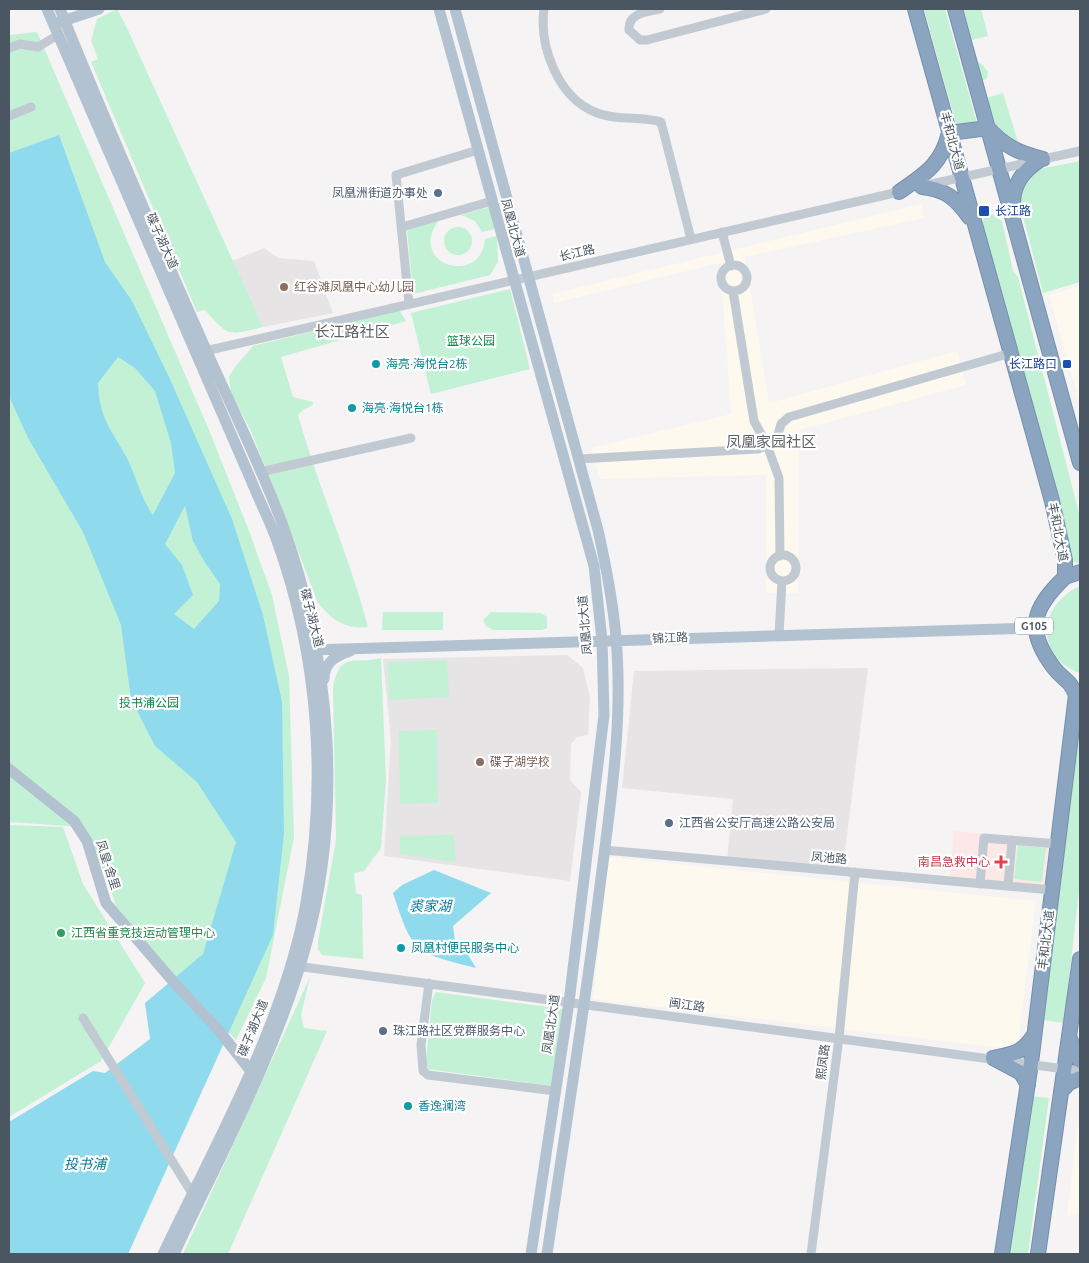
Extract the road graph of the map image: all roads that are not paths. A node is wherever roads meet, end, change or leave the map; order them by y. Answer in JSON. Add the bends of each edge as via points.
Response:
{"nodes":[{"id":1,"x":47,"y":9,"type":"edge"},
{"id":2,"x":60,"y":9,"type":"edge"},
{"id":3,"x":99,"y":9,"type":"edge"},
{"id":4,"x":439,"y":9,"type":"edge"},
{"id":5,"x":455,"y":9,"type":"edge"},
{"id":6,"x":544,"y":9,"type":"edge"},
{"id":7,"x":660,"y":9,"type":"edge"},
{"id":8,"x":766,"y":9,"type":"edge"},
{"id":9,"x":915,"y":9,"type":"edge"},
{"id":10,"x":955,"y":9,"type":"edge"},
{"id":11,"x":65,"y":20,"type":"junction"},
{"id":12,"x":56,"y":30,"type":"junction"},
{"id":13,"x":9,"y":48,"type":"edge"},
{"id":14,"x":31,"y":107,"type":"dead end"},
{"id":15,"x":9,"y":116,"type":"edge"},
{"id":16,"x":988,"y":128,"type":"junction"},
{"id":17,"x":950,"y":133,"type":"junction"},
{"id":18,"x":478,"y":150,"type":"junction"},
{"id":19,"x":1080,"y":151,"type":"edge"},
{"id":20,"x":1042,"y":159,"type":"junction"},
{"id":21,"x":995,"y":170,"type":"junction"},
{"id":22,"x":962,"y":178,"type":"junction"},
{"id":23,"x":922,"y":187,"type":"junction"},
{"id":24,"x":899,"y":192,"type":"junction"},
{"id":25,"x":492,"y":201,"type":"junction"},
{"id":26,"x":1013,"y":220,"type":"junction"},
{"id":27,"x":975,"y":226,"type":"junction"},
{"id":28,"x":402,"y":227,"type":"junction"},
{"id":29,"x":722,"y":232,"type":"junction"},
{"id":30,"x":691,"y":240,"type":"junction"},
{"id":31,"x":730,"y":266,"type":"junction"},
{"id":32,"x":1028,"y":272,"type":"junction"},
{"id":33,"x":528,"y":277,"type":"junction"},
{"id":34,"x":513,"y":280,"type":"junction"},
{"id":35,"x":733,"y":291,"type":"junction"},
{"id":36,"x":409,"y":304,"type":"junction"},
{"id":37,"x":201,"y":352,"type":"junction"},
{"id":38,"x":1011,"y":353,"type":"junction"},
{"id":39,"x":1076,"y":435,"type":"edge"},
{"id":40,"x":411,"y":438,"type":"dead end"},
{"id":41,"x":767,"y":445,"type":"junction"},
{"id":42,"x":578,"y":459,"type":"junction"},
{"id":43,"x":1080,"y":463,"type":"edge"},
{"id":44,"x":260,"y":472,"type":"junction"},
{"id":45,"x":780,"y":556,"type":"junction"},
{"id":46,"x":1080,"y":572,"type":"edge"},
{"id":47,"x":1065,"y":578,"type":"junction"},
{"id":48,"x":782,"y":581,"type":"junction"},
{"id":49,"x":1034,"y":628,"type":"junction"},
{"id":50,"x":779,"y":635,"type":"junction"},
{"id":51,"x":602,"y":640,"type":"junction"},
{"id":52,"x":616,"y":640,"type":"junction"},
{"id":53,"x":360,"y":648,"type":"junction"},
{"id":54,"x":312,"y":650,"type":"junction"},
{"id":55,"x":1075,"y":683,"type":"edge"},
{"id":56,"x":324,"y":706,"type":"junction"},
{"id":57,"x":9,"y":770,"type":"edge"},
{"id":58,"x":1012,"y":840,"type":"junction"},
{"id":59,"x":1058,"y":844,"type":"junction"},
{"id":60,"x":604,"y":850,"type":"junction"},
{"id":61,"x":855,"y":872,"type":"junction"},
{"id":62,"x":980,"y":884,"type":"junction"},
{"id":63,"x":1008,"y":886,"type":"junction"},
{"id":64,"x":1052,"y":890,"type":"junction"},
{"id":65,"x":1080,"y":959,"type":"edge"},
{"id":66,"x":295,"y":966,"type":"junction"},
{"id":67,"x":429,"y":983,"type":"junction"},
{"id":68,"x":569,"y":1002,"type":"junction"},
{"id":69,"x":585,"y":1004,"type":"junction"},
{"id":70,"x":83,"y":1018,"type":"dead end"},
{"id":71,"x":1035,"y":1035,"type":"junction"},
{"id":72,"x":1069,"y":1037,"type":"junction"},
{"id":73,"x":839,"y":1038,"type":"junction"},
{"id":74,"x":994,"y":1058,"type":"junction"},
{"id":75,"x":1080,"y":1061,"type":"edge"},
{"id":76,"x":1031,"y":1063,"type":"junction"},
{"id":77,"x":1065,"y":1068,"type":"junction"},
{"id":78,"x":250,"y":1070,"type":"junction"},
{"id":79,"x":1080,"y":1071,"type":"edge"},
{"id":80,"x":1080,"y":1078,"type":"edge"},
{"id":81,"x":1028,"y":1085,"type":"junction"},
{"id":82,"x":556,"y":1090,"type":"junction"},
{"id":83,"x":1062,"y":1090,"type":"junction"},
{"id":84,"x":192,"y":1193,"type":"junction"},
{"id":85,"x":163,"y":1254,"type":"edge"},
{"id":86,"x":174,"y":1254,"type":"edge"},
{"id":87,"x":531,"y":1254,"type":"edge"},
{"id":88,"x":547,"y":1254,"type":"edge"},
{"id":89,"x":812,"y":1254,"type":"edge"},
{"id":90,"x":1002,"y":1254,"type":"edge"},
{"id":91,"x":1038,"y":1254,"type":"edge"}],
"edges":[{"from":1,"to":12,"type":"main road","name":"碟子湖大道"},
{"from":2,"to":11,"type":"main road","name":"碟子湖大道"},
{"from":3,"to":11,"type":"main road"},
{"from":4,"to":18,"type":"main road","name":"凤凰北大道"},
{"from":5,"to":33,"type":"main road","name":"凤凰北大道"},
{"from":6,"to":30,"type":"street","via":[[542,21],[546,53],[564,86],[580,104],[597,113],[662,122]]},
{"from":7,"to":8,"type":"street","via":[[638,14],[628,23],[629,30],[640,40],[647,40]]},
{"from":9,"to":17,"type":"highway","name":"丰和北大道"},
{"from":10,"to":16,"type":"highway"},
{"from":11,"to":12,"type":"main road"},
{"from":11,"to":37,"type":"main road","name":"碟子湖大道"},
{"from":12,"to":13,"type":"street","via":[[38,47],[20,44]]},
{"from":12,"to":37,"type":"main road","name":"碟子湖大道"},
{"from":14,"to":15,"type":"street"},
{"from":16,"to":17,"type":"highway"},
{"from":16,"to":20,"type":"highway","via":[[1012,150]]},
{"from":16,"to":21,"type":"highway"},
{"from":17,"to":22,"type":"highway","name":"丰和北大道"},
{"from":17,"to":24,"type":"highway","via":[[939,160],[930,171]]},
{"from":18,"to":25,"type":"main road","name":"凤凰北大道"},
{"from":18,"to":28,"type":"street","via":[[396,175]]},
{"from":19,"to":20,"type":"street","name":"长江路"},
{"from":20,"to":21,"type":"street","name":"长江路"},
{"from":20,"to":26,"type":"highway","via":[[1022,174],[1016,184],[1012,198]]},
{"from":21,"to":22,"type":"street","name":"长江路"},
{"from":21,"to":26,"type":"highway"},
{"from":21,"to":32,"type":"highway","via":[[1017,265]]},
{"from":22,"to":23,"type":"street","name":"长江路"},
{"from":22,"to":27,"type":"highway","name":"丰和北大道"},
{"from":23,"to":24,"type":"street","name":"长江路"},
{"from":23,"to":27,"type":"highway","via":[[948,194],[961,205]]},
{"from":24,"to":29,"type":"street","name":"长江路"},
{"from":25,"to":28,"type":"street"},
{"from":25,"to":34,"type":"main road","name":"凤凰北大道"},
{"from":26,"to":32,"type":"highway"},
{"from":27,"to":38,"type":"highway","name":"丰和北大道"},
{"from":28,"to":36,"type":"street"},
{"from":29,"to":30,"type":"street","name":"长江路"},
{"from":29,"to":31,"type":"street"},
{"from":30,"to":33,"type":"street","name":"长江路"},
{"from":31,"to":35,"type":"street","via":[[721,278],[723,285]]},
{"from":31,"to":35,"type":"street","via":[[743,270],[746,277],[744,286]]},
{"from":32,"to":39,"type":"highway"},
{"from":33,"to":34,"type":"street","name":"长江路"},
{"from":33,"to":42,"type":"main road","name":"凤凰北大道"},
{"from":34,"to":36,"type":"street","name":"长江路"},
{"from":34,"to":51,"type":"main road","name":"凤凰北大道","via":[[594,566]]},
{"from":35,"to":41,"type":"street","via":[[754,422]]},
{"from":36,"to":37,"type":"street","name":"长江路"},
{"from":37,"to":44,"type":"main road","name":"碟子湖大道"},
{"from":37,"to":54,"type":"main road","name":"碟子湖大道","via":[[277,541]]},
{"from":38,"to":41,"type":"street","via":[[789,417],[781,424],[776,442]]},
{"from":38,"to":47,"type":"highway","name":"丰和北大道","via":[[1052,501],[1065,560]]},
{"from":39,"to":43,"type":"highway"},
{"from":40,"to":44,"type":"street"},
{"from":41,"to":42,"type":"street","via":[[758,449]]},
{"from":41,"to":45,"type":"street","via":[[779,478]]},
{"from":42,"to":52,"type":"main road","name":"凤凰北大道","via":[[610,587]]},
{"from":44,"to":54,"type":"main road","name":"碟子湖大道","via":[[281,521],[306,596]]},
{"from":45,"to":48,"type":"street","via":[[770,567],[772,575]]},
{"from":45,"to":48,"type":"street","via":[[792,559],[796,567],[790,578]]},
{"from":46,"to":47,"type":"highway"},
{"from":47,"to":49,"type":"highway","name":"丰和北大道","number":"G105","via":[[1038,608]]},
{"from":48,"to":50,"type":"street"},
{"from":49,"to":50,"type":"main road","name":"锦江路"},
{"from":49,"to":55,"type":"highway","name":"丰和北大道","number":"G105","via":[[1040,646],[1055,670]]},
{"from":50,"to":52,"type":"main road","name":"锦江路"},
{"from":51,"to":52,"type":"main road","name":"锦江路"},
{"from":51,"to":53,"type":"main road","name":"锦江路"},
{"from":51,"to":68,"type":"main road","name":"凤凰北大道","via":[[604,715]]},
{"from":52,"to":60,"type":"main road","name":"凤凰北大道","via":[[617,711]]},
{"from":53,"to":54,"type":"main road","name":"锦江路"},
{"from":53,"to":56,"type":"main road","via":[[334,658],[326,667]]},
{"from":54,"to":56,"type":"main road","name":"碟子湖大道"},
{"from":54,"to":66,"type":"main road","name":"碟子湖大道","via":[[318,749],[316,828]]},
{"from":55,"to":59,"type":"highway","name":"丰和北大道","number":"G105"},
{"from":56,"to":66,"type":"main road","name":"碟子湖大道","via":[[328,772],[323,857],[306,945]]},
{"from":57,"to":78,"type":"main road","name":"凤皇-舍里","via":[[74,821],[87,841],[106,903]]},
{"from":58,"to":59,"type":"street"},
{"from":58,"to":62,"type":"street","via":[[984,838]]},
{"from":58,"to":63,"type":"street"},
{"from":59,"to":64,"type":"highway","name":"丰和北大道","number":"G105"},
{"from":60,"to":61,"type":"street","name":"凤池路"},
{"from":60,"to":69,"type":"main road","name":"凤凰北大道"},
{"from":61,"to":62,"type":"street","name":"凤池路"},
{"from":61,"to":73,"type":"street","name":"熙凤路"},
{"from":62,"to":63,"type":"street","name":"凤池路"},
{"from":63,"to":64,"type":"street","name":"凤池路"},
{"from":64,"to":71,"type":"highway","name":"丰和北大道","number":"G105"},
{"from":65,"to":72,"type":"highway"},
{"from":66,"to":67,"type":"street","name":"闽江路"},
{"from":66,"to":78,"type":"main road","name":"碟子湖大道"},
{"from":66,"to":86,"type":"main road","name":"碟子湖大道","via":[[290,997],[266,1058]]},
{"from":67,"to":68,"type":"street","name":"闽江路"},
{"from":67,"to":82,"type":"street","via":[[421,1045],[423,1071],[428,1075]]},
{"from":68,"to":69,"type":"street","name":"闽江路"},
{"from":68,"to":82,"type":"main road","name":"凤凰北大道"},
{"from":69,"to":73,"type":"street","name":"闽江路"},
{"from":69,"to":88,"type":"main road","name":"凤凰北大道"},
{"from":70,"to":84,"type":"street"},
{"from":71,"to":74,"type":"highway","via":[[1025,1048]]},
{"from":71,"to":76,"type":"highway","name":"丰和北大道","number":"G105"},
{"from":72,"to":75,"type":"highway"},
{"from":72,"to":77,"type":"highway"},
{"from":73,"to":74,"type":"street","name":"闽江路"},
{"from":73,"to":89,"type":"street","name":"熙凤路"},
{"from":74,"to":76,"type":"street","name":"闽江路"},
{"from":74,"to":81,"type":"highway","via":[[1020,1073]]},
{"from":76,"to":77,"type":"street","name":"闽江路"},
{"from":76,"to":81,"type":"highway","name":"丰和北大道","number":"G105"},
{"from":77,"to":79,"type":"street","name":"闽江路"},
{"from":77,"to":83,"type":"highway"},
{"from":78,"to":84,"type":"main road","name":"碟子湖大道"},
{"from":80,"to":83,"type":"highway"},
{"from":81,"to":90,"type":"highway","name":"丰和北大道","number":"G105"},
{"from":82,"to":87,"type":"main road","name":"凤凰北大道"},
{"from":83,"to":91,"type":"highway"},
{"from":84,"to":85,"type":"main road","name":"碟子湖大道"}]}
